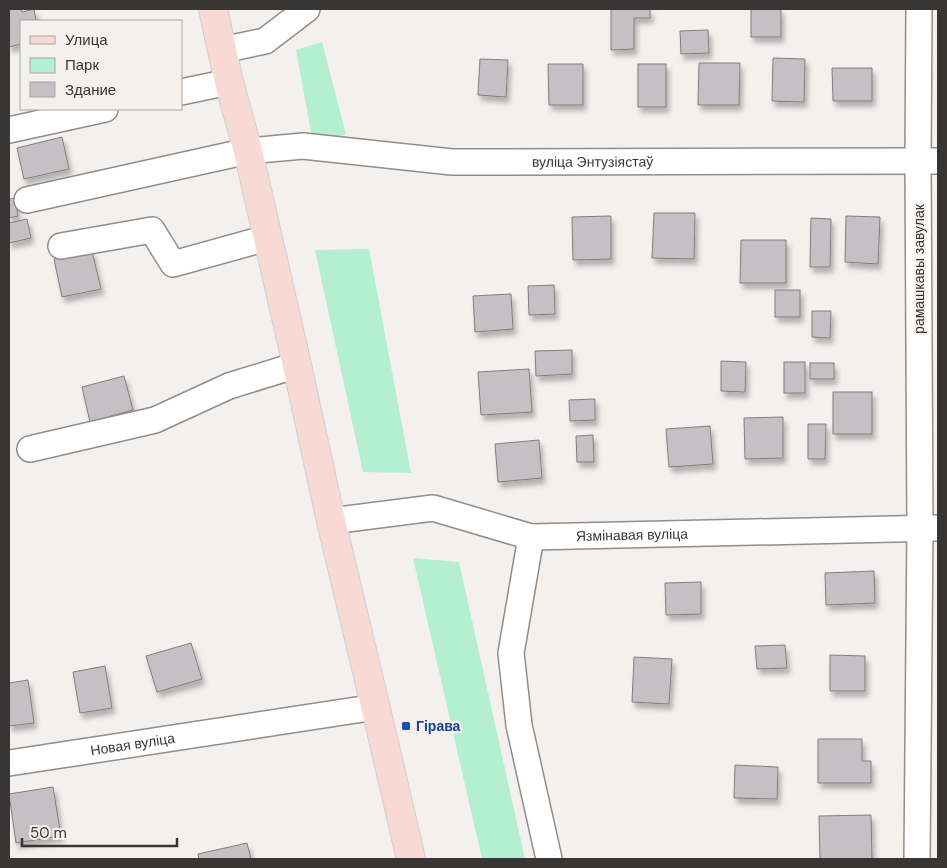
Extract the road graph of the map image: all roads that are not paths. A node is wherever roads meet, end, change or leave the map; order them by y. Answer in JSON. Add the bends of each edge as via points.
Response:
{"nodes":[{"id":1,"x":213,"y":9,"type":"edge"},
{"id":2,"x":307,"y":9,"type":"edge"},
{"id":3,"x":919,"y":9,"type":"edge"},
{"id":4,"x":222,"y":50,"type":"junction"},
{"id":5,"x":229,"y":82,"type":"junction"},
{"id":6,"x":182,"y":92,"type":"edge"},
{"id":7,"x":100,"y":110,"type":"edge"},
{"id":8,"x":9,"y":130,"type":"edge"},
{"id":9,"x":248,"y":151,"type":"junction"},
{"id":10,"x":928,"y":161,"type":"edge"},
{"id":11,"x":27,"y":200,"type":"dead end"},
{"id":12,"x":268,"y":238,"type":"junction"},
{"id":13,"x":61,"y":246,"type":"dead end"},
{"id":14,"x":297,"y":365,"type":"junction"},
{"id":15,"x":30,"y":449,"type":"dead end"},
{"id":16,"x":331,"y":521,"type":"junction"},
{"id":17,"x":929,"y":528,"type":"edge"},
{"id":18,"x":531,"y":536,"type":"junction"},
{"id":19,"x":376,"y":708,"type":"junction"},
{"id":20,"x":9,"y":763,"type":"edge"},
{"id":21,"x":411,"y":859,"type":"edge"},
{"id":22,"x":549,"y":859,"type":"edge"},
{"id":23,"x":917,"y":859,"type":"edge"}],
"edges":[{"from":1,"to":4,"type":"main road"},
{"from":2,"to":4,"type":"street","via":[[265,41]]},
{"from":3,"to":10,"type":"street","name":"рамашкавы завулак"},
{"from":4,"to":5,"type":"main road"},
{"from":5,"to":6,"type":"street"},
{"from":5,"to":9,"type":"main road"},
{"from":7,"to":8,"type":"street"},
{"from":9,"to":10,"type":"street","name":"вуліца Энтузіястаў","via":[[303,146],[452,162]]},
{"from":9,"to":11,"type":"street","name":"вуліца Энтузіястаў"},
{"from":9,"to":12,"type":"main road"},
{"from":10,"to":17,"type":"street","name":"рамашкавы завулак"},
{"from":12,"to":13,"type":"street","via":[[173,264],[152,230]]},
{"from":12,"to":14,"type":"main road"},
{"from":14,"to":15,"type":"street","via":[[229,386],[155,420]]},
{"from":14,"to":16,"type":"main road"},
{"from":16,"to":18,"type":"street","name":"Язмінавая вуліца","via":[[433,508]]},
{"from":16,"to":19,"type":"main road"},
{"from":17,"to":18,"type":"street","name":"Язмінавая вуліца"},
{"from":17,"to":23,"type":"street","name":"рамашкавы завулак"},
{"from":18,"to":22,"type":"street","via":[[511,653],[518,725]]},
{"from":19,"to":20,"type":"street","name":"Новая вуліца"},
{"from":19,"to":21,"type":"main road"}]}
